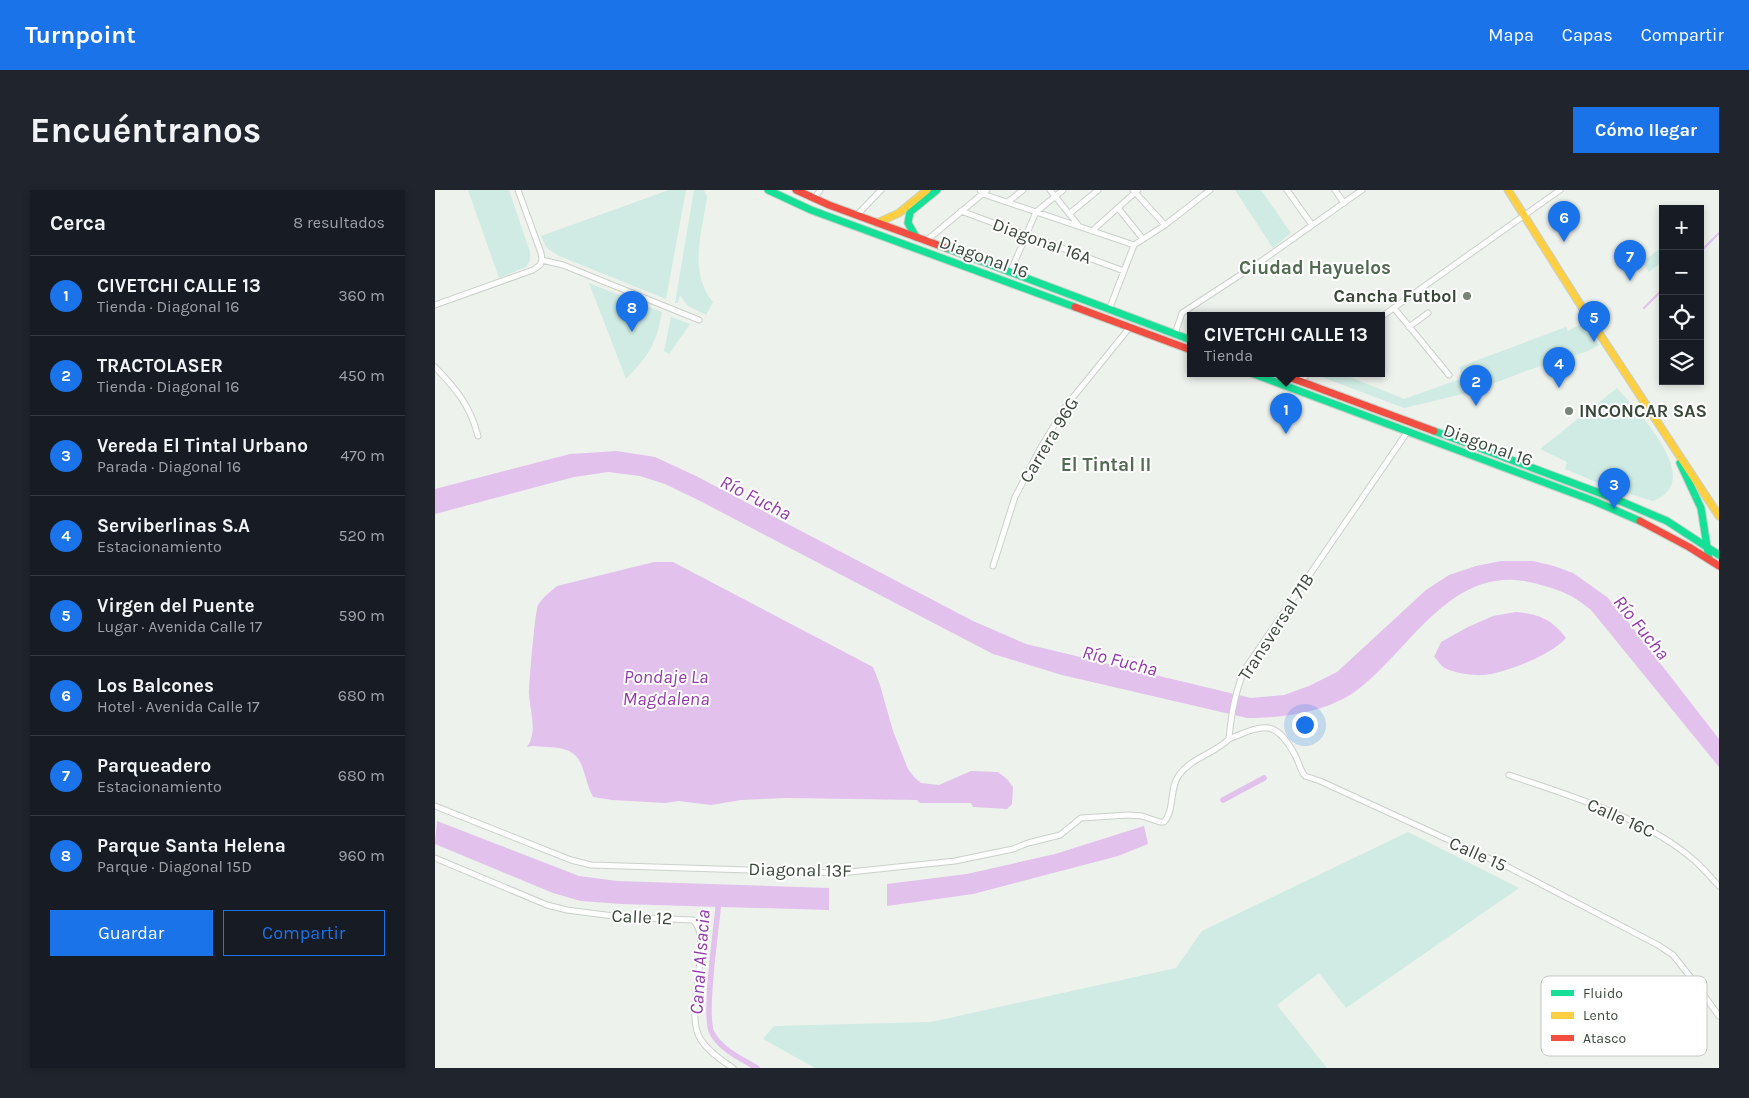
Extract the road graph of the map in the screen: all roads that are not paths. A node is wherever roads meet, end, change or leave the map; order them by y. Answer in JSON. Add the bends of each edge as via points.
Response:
{"nodes":[{"id":1,"x":518,"y":190,"type":"edge"},
{"id":2,"x":768,"y":190,"type":"edge"},
{"id":3,"x":796,"y":190,"type":"edge"},
{"id":4,"x":820,"y":190,"type":"edge"},
{"id":5,"x":881,"y":190,"type":"edge"},
{"id":6,"x":927,"y":190,"type":"edge"},
{"id":7,"x":937,"y":190,"type":"edge"},
{"id":8,"x":1023,"y":190,"type":"edge"},
{"id":9,"x":1050,"y":190,"type":"edge"},
{"id":10,"x":1063,"y":190,"type":"edge"},
{"id":11,"x":1099,"y":190,"type":"edge"},
{"id":12,"x":1209,"y":190,"type":"edge"},
{"id":13,"x":1287,"y":190,"type":"edge"},
{"id":14,"x":1335,"y":190,"type":"edge"},
{"id":15,"x":1362,"y":190,"type":"edge"},
{"id":16,"x":1508,"y":190,"type":"edge"},
{"id":17,"x":1560,"y":190,"type":"edge"},
{"id":18,"x":983,"y":191,"type":"edge"},
{"id":19,"x":1136,"y":191,"type":"edge"},
{"id":20,"x":1055,"y":196,"type":"junction"},
{"id":21,"x":815,"y":199,"type":"junction"},
{"id":22,"x":1008,"y":202,"type":"junction"},
{"id":23,"x":1343,"y":203,"type":"junction"},
{"id":24,"x":1118,"y":208,"type":"junction"},
{"id":25,"x":961,"y":211,"type":"junction"},
{"id":26,"x":1036,"y":212,"type":"junction"},
{"id":27,"x":1069,"y":214,"type":"junction"},
{"id":28,"x":857,"y":215,"type":"junction"},
{"id":29,"x":1524,"y":215,"type":"junction"},
{"id":30,"x":877,"y":223,"type":"junction"},
{"id":31,"x":1165,"y":225,"type":"junction"},
{"id":32,"x":1312,"y":225,"type":"junction"},
{"id":33,"x":1080,"y":227,"type":"junction"},
{"id":34,"x":1092,"y":231,"type":"junction"},
{"id":35,"x":1026,"y":235,"type":"junction"},
{"id":36,"x":916,"y":237,"type":"junction"},
{"id":37,"x":1143,"y":239,"type":"junction"},
{"id":38,"x":925,"y":241,"type":"junction"},
{"id":39,"x":1135,"y":245,"type":"junction"},
{"id":40,"x":542,"y":260,"type":"junction"},
{"id":41,"x":1124,"y":271,"type":"junction"},
{"id":42,"x":1010,"y":273,"type":"junction"},
{"id":43,"x":435,"y":305,"type":"edge"},
{"id":44,"x":1394,"y":308,"type":"junction"},
{"id":45,"x":1109,"y":310,"type":"junction"},
{"id":46,"x":1428,"y":313,"type":"dead end"},
{"id":47,"x":1385,"y":314,"type":"edge"},
{"id":48,"x":699,"y":320,"type":"dead end"},
{"id":49,"x":1130,"y":327,"type":"junction"},
{"id":50,"x":1409,"y":327,"type":"junction"},
{"id":51,"x":1175,"y":334,"type":"junction"},
{"id":52,"x":1187,"y":338,"type":"edge"},
{"id":53,"x":1187,"y":348,"type":"edge"},
{"id":54,"x":435,"y":367,"type":"edge"},
{"id":55,"x":1449,"y":375,"type":"dead end"},
{"id":56,"x":1262,"y":377,"type":"edge"},
{"id":57,"x":1288,"y":377,"type":"edge"},
{"id":58,"x":1304,"y":377,"type":"edge"},
{"id":59,"x":1299,"y":381,"type":"junction"},
{"id":60,"x":1408,"y":431,"type":"junction"},
{"id":61,"x":478,"y":436,"type":"dead end"},
{"id":62,"x":1669,"y":441,"type":"junction"},
{"id":63,"x":1719,"y":516,"type":"edge"},
{"id":64,"x":1707,"y":546,"type":"junction"},
{"id":65,"x":1719,"y":555,"type":"edge"},
{"id":66,"x":1709,"y":559,"type":"junction"},
{"id":67,"x":993,"y":566,"type":"dead end"},
{"id":68,"x":1719,"y":566,"type":"edge"},
{"id":69,"x":1229,"y":739,"type":"junction"},
{"id":70,"x":1509,"y":775,"type":"dead end"},
{"id":71,"x":435,"y":806,"type":"edge"},
{"id":72,"x":435,"y":858,"type":"edge"},
{"id":73,"x":1719,"y":886,"type":"edge"},
{"id":74,"x":1690,"y":976,"type":"edge"},
{"id":75,"x":1707,"y":1000,"type":"edge"},
{"id":76,"x":1719,"y":1016,"type":"edge"},
{"id":77,"x":733,"y":1068,"type":"edge"}],
"edges":[{"from":1,"to":40,"type":"street"},
{"from":2,"to":49,"type":"main road","name":"Diagonal 16","via":[[811,210]]},
{"from":3,"to":21,"type":"main road","name":"Diagonal 16"},
{"from":4,"to":21,"type":"street"},
{"from":5,"to":28,"type":"street"},
{"from":6,"to":30,"type":"main road","via":[[899,213]]},
{"from":7,"to":36,"type":"main road","via":[[910,212],[908,223]]},
{"from":8,"to":22,"type":"street"},
{"from":9,"to":20,"type":"street"},
{"from":10,"to":20,"type":"street"},
{"from":11,"to":27,"type":"street"},
{"from":12,"to":31,"type":"street"},
{"from":13,"to":32,"type":"street"},
{"from":14,"to":23,"type":"street"},
{"from":15,"to":23,"type":"street"},
{"from":16,"to":29,"type":"main road"},
{"from":17,"to":29,"type":"street"},
{"from":18,"to":22,"type":"street"},
{"from":18,"to":25,"type":"street"},
{"from":19,"to":24,"type":"street"},
{"from":19,"to":31,"type":"street"},
{"from":20,"to":26,"type":"street"},
{"from":20,"to":27,"type":"street"},
{"from":21,"to":28,"type":"main road","name":"Diagonal 16"},
{"from":22,"to":26,"type":"street"},
{"from":23,"to":32,"type":"street"},
{"from":24,"to":34,"type":"street"},
{"from":24,"to":37,"type":"street"},
{"from":25,"to":35,"type":"street","name":"Diagonal 16A"},
{"from":25,"to":38,"type":"street"},
{"from":26,"to":33,"type":"street"},
{"from":26,"to":35,"type":"street"},
{"from":27,"to":33,"type":"street"},
{"from":28,"to":30,"type":"main road","name":"Diagonal 16"},
{"from":29,"to":44,"type":"street"},
{"from":29,"to":62,"type":"main road"},
{"from":30,"to":36,"type":"main road","name":"Diagonal 16"},
{"from":31,"to":37,"type":"street"},
{"from":32,"to":51,"type":"street","via":[[1182,313]]},
{"from":33,"to":34,"type":"street"},
{"from":34,"to":39,"type":"street"},
{"from":35,"to":41,"type":"street","name":"Diagonal 16A"},
{"from":35,"to":42,"type":"street"},
{"from":36,"to":38,"type":"main road","name":"Diagonal 16"},
{"from":37,"to":39,"type":"street"},
{"from":38,"to":42,"type":"main road","name":"Diagonal 16"},
{"from":39,"to":41,"type":"street"},
{"from":40,"to":43,"type":"street","via":[[525,274]]},
{"from":40,"to":48,"type":"street","via":[[563,265]]},
{"from":41,"to":45,"type":"street"},
{"from":42,"to":45,"type":"main road","name":"Diagonal 16"},
{"from":44,"to":47,"type":"street"},
{"from":44,"to":50,"type":"street"},
{"from":45,"to":51,"type":"main road","name":"Diagonal 16"},
{"from":46,"to":50,"type":"street"},
{"from":49,"to":53,"type":"main road","name":"Diagonal 16"},
{"from":49,"to":67,"type":"street","name":"Carrera 96G","via":[[1066,406],[1041,447],[1015,496]]},
{"from":50,"to":55,"type":"street"},
{"from":51,"to":52,"type":"main road","name":"Diagonal 16"},
{"from":54,"to":61,"type":"street","via":[[466,403]]},
{"from":56,"to":60,"type":"main road","name":"Diagonal 16"},
{"from":57,"to":59,"type":"main road","name":"Diagonal 16"},
{"from":58,"to":59,"type":"street"},
{"from":59,"to":64,"type":"main road","name":"Diagonal 16","via":[[1613,498],[1667,522]]},
{"from":60,"to":66,"type":"main road","name":"Diagonal 16","via":[[1627,515]]},
{"from":60,"to":69,"type":"street","name":"Transversal 71B","via":[[1245,669],[1239,682]]},
{"from":62,"to":63,"type":"main road"},
{"from":62,"to":64,"type":"main road","via":[[1698,500]]},
{"from":64,"to":65,"type":"main road","name":"Diagonal 16"},
{"from":64,"to":66,"type":"main road"},
{"from":66,"to":68,"type":"main road","name":"Diagonal 16"},
{"from":69,"to":71,"type":"street","name":"Diagonal 13F","via":[[1179,775],[1164,822],[1128,815],[1081,818],[1060,836],[1013,849],[955,861],[840,873],[591,865]]},
{"from":69,"to":74,"type":"street","name":"Calle 15","via":[[1257,728],[1269,727],[1278,731],[1296,755],[1305,776],[1511,868],[1643,936],[1673,955]]},
{"from":70,"to":73,"type":"street","name":"Calle 16C","via":[[1643,826],[1695,861]]},
{"from":72,"to":77,"type":"street","name":"Calle 12","via":[[547,905],[567,910],[621,917],[693,920],[700,930],[696,1029],[710,1051]]},
{"from":75,"to":76,"type":"street","name":"Calle 15"}]}
